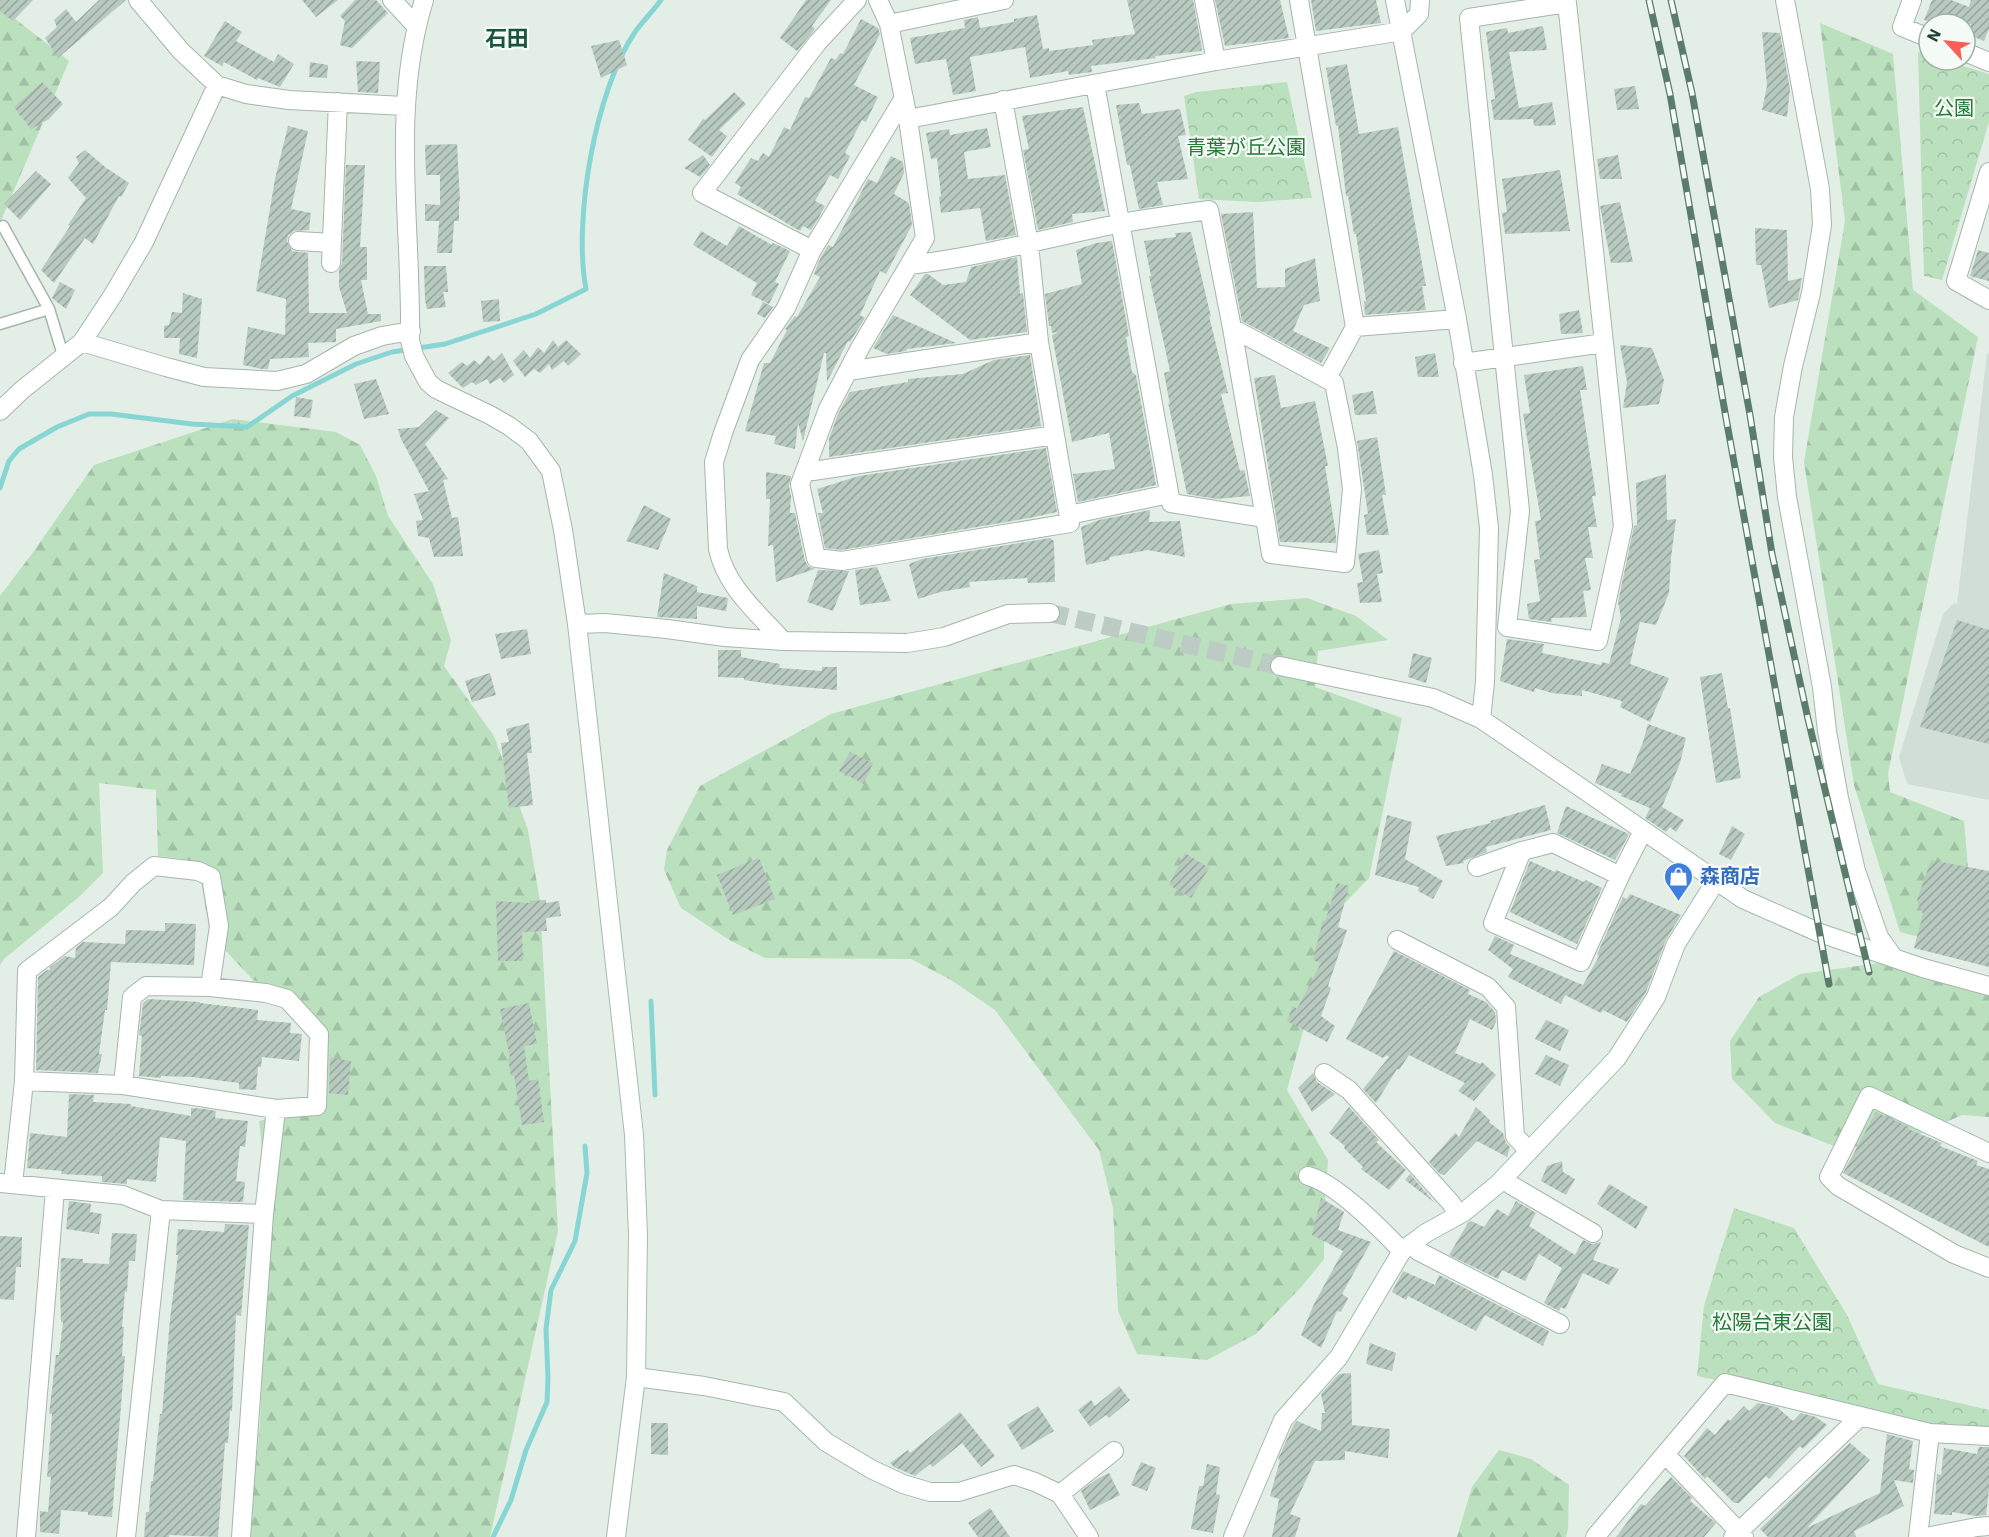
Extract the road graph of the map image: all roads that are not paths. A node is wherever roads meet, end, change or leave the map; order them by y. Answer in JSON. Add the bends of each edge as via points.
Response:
{"nodes":[{"id":1,"x":138,"y":0,"type":"edge"},
{"id":2,"x":392,"y":0,"type":"edge"},
{"id":3,"x":424,"y":0,"type":"edge"},
{"id":4,"x":857,"y":0,"type":"edge"},
{"id":5,"x":878,"y":0,"type":"edge"},
{"id":6,"x":1004,"y":0,"type":"edge"},
{"id":7,"x":1204,"y":0,"type":"edge"},
{"id":8,"x":1299,"y":0,"type":"edge"},
{"id":9,"x":1395,"y":0,"type":"edge"},
{"id":10,"x":1420,"y":0,"type":"edge"},
{"id":11,"x":1785,"y":0,"type":"edge"},
{"id":12,"x":1912,"y":0,"type":"edge"},
{"id":13,"x":1469,"y":9,"type":"edge"},
{"id":14,"x":889,"y":24,"type":"junction"},
{"id":15,"x":417,"y":27,"type":"junction"},
{"id":16,"x":1402,"y":31,"type":"junction"},
{"id":17,"x":1917,"y":33,"type":"edge"},
{"id":18,"x":1307,"y":46,"type":"junction"},
{"id":19,"x":1216,"y":61,"type":"junction"},
{"id":20,"x":1095,"y":84,"type":"junction"},
{"id":21,"x":216,"y":85,"type":"junction"},
{"id":22,"x":904,"y":98,"type":"junction"},
{"id":23,"x":1004,"y":100,"type":"junction"},
{"id":24,"x":338,"y":102,"type":"junction"},
{"id":25,"x":404,"y":106,"type":"junction"},
{"id":26,"x":908,"y":119,"type":"junction"},
{"id":27,"x":1989,"y":172,"type":"edge"},
{"id":28,"x":1121,"y":224,"type":"junction"},
{"id":29,"x":3,"y":226,"type":"dead end"},
{"id":30,"x":298,"y":241,"type":"dead end"},
{"id":31,"x":332,"y":243,"type":"junction"},
{"id":32,"x":1029,"y":244,"type":"junction"},
{"id":33,"x":812,"y":250,"type":"junction"},
{"id":34,"x":332,"y":263,"type":"dead end"},
{"id":35,"x":909,"y":265,"type":"junction"},
{"id":36,"x":1989,"y":300,"type":"edge"},
{"id":37,"x":49,"y":309,"type":"junction"},
{"id":38,"x":1457,"y":319,"type":"junction"},
{"id":39,"x":0,"y":324,"type":"edge"},
{"id":40,"x":1355,"y":327,"type":"junction"},
{"id":41,"x":1232,"y":328,"type":"junction"},
{"id":42,"x":82,"y":342,"type":"junction"},
{"id":43,"x":1039,"y":342,"type":"junction"},
{"id":44,"x":412,"y":343,"type":"junction"},
{"id":45,"x":1604,"y":343,"type":"junction"},
{"id":46,"x":63,"y":355,"type":"junction"},
{"id":47,"x":1505,"y":358,"type":"junction"},
{"id":48,"x":1463,"y":363,"type":"junction"},
{"id":49,"x":848,"y":371,"type":"junction"},
{"id":50,"x":1327,"y":378,"type":"junction"},
{"id":51,"x":0,"y":411,"type":"edge"},
{"id":52,"x":1055,"y":435,"type":"junction"},
{"id":53,"x":806,"y":468,"type":"junction"},
{"id":54,"x":1169,"y":494,"type":"junction"},
{"id":55,"x":1069,"y":515,"type":"junction"},
{"id":56,"x":1265,"y":518,"type":"junction"},
{"id":57,"x":1050,"y":613,"type":"tunnel mouth"},
{"id":58,"x":577,"y":624,"type":"junction"},
{"id":59,"x":783,"y":641,"type":"junction"},
{"id":60,"x":1280,"y":666,"type":"tunnel mouth"},
{"id":61,"x":1481,"y":719,"type":"junction"},
{"id":62,"x":1643,"y":831,"type":"junction"},
{"id":63,"x":1522,"y":851,"type":"junction"},
{"id":64,"x":1477,"y":867,"type":"dead end"},
{"id":65,"x":1620,"y":876,"type":"junction"},
{"id":66,"x":1716,"y":881,"type":"junction"},
{"id":67,"x":1396,"y":939,"type":"dead end"},
{"id":68,"x":1894,"y":958,"type":"junction"},
{"id":69,"x":1989,"y":986,"type":"edge"},
{"id":70,"x":210,"y":987,"type":"junction"},
{"id":71,"x":1324,"y":1072,"type":"dead end"},
{"id":72,"x":24,"y":1081,"type":"junction"},
{"id":73,"x":123,"y":1085,"type":"junction"},
{"id":74,"x":276,"y":1108,"type":"junction"},
{"id":75,"x":1529,"y":1151,"type":"junction"},
{"id":76,"x":1989,"y":1153,"type":"edge"},
{"id":77,"x":1308,"y":1176,"type":"dead end"},
{"id":78,"x":1504,"y":1178,"type":"junction"},
{"id":79,"x":7,"y":1184,"type":"edge"},
{"id":80,"x":55,"y":1190,"type":"junction"},
{"id":81,"x":161,"y":1210,"type":"junction"},
{"id":82,"x":264,"y":1214,"type":"junction"},
{"id":83,"x":1458,"y":1215,"type":"junction"},
{"id":84,"x":1593,"y":1233,"type":"dead end"},
{"id":85,"x":1408,"y":1247,"type":"junction"},
{"id":86,"x":1989,"y":1268,"type":"edge"},
{"id":87,"x":1560,"y":1324,"type":"dead end"},
{"id":88,"x":636,"y":1377,"type":"junction"},
{"id":89,"x":1861,"y":1416,"type":"junction"},
{"id":90,"x":1930,"y":1433,"type":"junction"},
{"id":91,"x":1989,"y":1437,"type":"edge"},
{"id":92,"x":1114,"y":1451,"type":"dead end"},
{"id":93,"x":1666,"y":1455,"type":"junction"},
{"id":94,"x":1060,"y":1494,"type":"junction"},
{"id":95,"x":1989,"y":1526,"type":"edge"},
{"id":96,"x":1738,"y":1535,"type":"edge"},
{"id":97,"x":26,"y":1537,"type":"edge"},
{"id":98,"x":126,"y":1537,"type":"edge"},
{"id":99,"x":242,"y":1537,"type":"edge"},
{"id":100,"x":616,"y":1537,"type":"edge"},
{"id":101,"x":1089,"y":1537,"type":"edge"},
{"id":102,"x":1233,"y":1537,"type":"edge"},
{"id":103,"x":1595,"y":1537,"type":"edge"},
{"id":104,"x":1918,"y":1537,"type":"edge"},
{"id":105,"x":1926,"y":1537,"type":"edge"}],
"edges":[{"from":1,"to":21,"type":"street"},
{"from":2,"to":15,"type":"street"},
{"from":3,"to":15,"type":"street"},
{"from":4,"to":33,"type":"street","via":[[818,42],[702,193]]},
{"from":5,"to":14,"type":"street"},
{"from":6,"to":14,"type":"street"},
{"from":7,"to":19,"type":"street"},
{"from":8,"to":18,"type":"street"},
{"from":9,"to":16,"type":"street"},
{"from":10,"to":16,"type":"street","via":[[1419,14]]},
{"from":11,"to":68,"type":"street","via":[[1820,189],[1822,225],[1785,417],[1786,487],[1846,829],[1879,937]]},
{"from":12,"to":17,"type":"street","via":[[1902,27]]},
{"from":13,"to":45,"type":"street","via":[[1567,3]]},
{"from":13,"to":47,"type":"street"},
{"from":14,"to":22,"type":"street"},
{"from":15,"to":25,"type":"street"},
{"from":16,"to":18,"type":"street"},
{"from":16,"to":38,"type":"street"},
{"from":18,"to":19,"type":"street"},
{"from":18,"to":40,"type":"street"},
{"from":19,"to":20,"type":"street"},
{"from":20,"to":23,"type":"street"},
{"from":20,"to":28,"type":"street"},
{"from":21,"to":24,"type":"street","via":[[289,100]]},
{"from":21,"to":42,"type":"street","via":[[144,242]]},
{"from":22,"to":26,"type":"street"},
{"from":22,"to":33,"type":"street"},
{"from":23,"to":26,"type":"street"},
{"from":23,"to":32,"type":"street"},
{"from":24,"to":25,"type":"street"},
{"from":24,"to":31,"type":"street"},
{"from":25,"to":44,"type":"street"},
{"from":26,"to":35,"type":"street","via":[[926,238]]},
{"from":27,"to":36,"type":"street","via":[[1956,281]]},
{"from":28,"to":32,"type":"street"},
{"from":28,"to":41,"type":"street","via":[[1209,210]]},
{"from":28,"to":54,"type":"street"},
{"from":29,"to":37,"type":"lane"},
{"from":30,"to":31,"type":"street"},
{"from":31,"to":34,"type":"street"},
{"from":32,"to":35,"type":"street"},
{"from":32,"to":43,"type":"street"},
{"from":33,"to":59,"type":"street","via":[[786,308],[750,360],[714,462],[721,563],[743,596]]},
{"from":35,"to":49,"type":"street"},
{"from":37,"to":39,"type":"lane"},
{"from":37,"to":46,"type":"lane"},
{"from":38,"to":40,"type":"street"},
{"from":38,"to":48,"type":"street"},
{"from":40,"to":50,"type":"street"},
{"from":41,"to":50,"type":"street"},
{"from":41,"to":56,"type":"street"},
{"from":42,"to":44,"type":"street","via":[[204,377],[277,381],[306,374],[354,346],[382,336]]},
{"from":42,"to":46,"type":"street"},
{"from":43,"to":49,"type":"street"},
{"from":43,"to":52,"type":"street"},
{"from":44,"to":58,"type":"street","via":[[428,382],[509,426],[529,441],[551,471]]},
{"from":45,"to":47,"type":"street"},
{"from":45,"to":47,"type":"street","via":[[1623,526],[1598,641],[1507,627],[1520,511]]},
{"from":46,"to":51,"type":"street"},
{"from":47,"to":48,"type":"street"},
{"from":48,"to":61,"type":"street","via":[[1489,528]]},
{"from":49,"to":53,"type":"street","via":[[828,409]]},
{"from":50,"to":56,"type":"street","via":[[1334,383],[1352,489],[1346,563],[1272,554]]},
{"from":52,"to":53,"type":"street","via":[[813,471]]},
{"from":52,"to":55,"type":"street"},
{"from":53,"to":55,"type":"street","via":[[800,484],[816,558],[842,561],[888,554],[1070,523]]},
{"from":54,"to":55,"type":"street"},
{"from":54,"to":56,"type":"street","via":[[1171,503]]},
{"from":57,"to":59,"type":"street","via":[[1008,614],[944,637],[907,643]]},
{"from":58,"to":59,"type":"street","via":[[667,628],[725,638]]},
{"from":58,"to":88,"type":"street","via":[[634,1135],[638,1235]]},
{"from":60,"to":61,"type":"street","via":[[1433,698]]},
{"from":61,"to":62,"type":"street"},
{"from":62,"to":65,"type":"street"},
{"from":62,"to":66,"type":"street"},
{"from":63,"to":64,"type":"street"},
{"from":63,"to":65,"type":"street","via":[[1553,843]]},
{"from":63,"to":65,"type":"street","via":[[1493,923],[1581,962]]},
{"from":66,"to":68,"type":"street","via":[[1785,919]]},
{"from":66,"to":75,"type":"street","via":[[1676,944],[1656,997],[1617,1058]]},
{"from":67,"to":75,"type":"street","via":[[1488,987],[1506,1007],[1515,1136]]},
{"from":68,"to":69,"type":"street"},
{"from":70,"to":72,"type":"street","via":[[219,926],[211,877],[198,871],[154,866],[111,907],[27,971]]},
{"from":70,"to":73,"type":"street","via":[[146,986],[132,997]]},
{"from":70,"to":74,"type":"street","via":[[287,999],[319,1034],[317,1106]]},
{"from":71,"to":83,"type":"street","via":[[1349,1090]]},
{"from":72,"to":73,"type":"street"},
{"from":72,"to":79,"type":"street"},
{"from":73,"to":74,"type":"street"},
{"from":74,"to":82,"type":"street"},
{"from":75,"to":78,"type":"street"},
{"from":76,"to":86,"type":"street","via":[[1869,1096],[1829,1177],[1954,1254]]},
{"from":77,"to":85,"type":"street","via":[[1334,1188]]},
{"from":78,"to":83,"type":"street"},
{"from":78,"to":84,"type":"street"},
{"from":79,"to":80,"type":"street"},
{"from":80,"to":81,"type":"street","via":[[123,1195]]},
{"from":80,"to":97,"type":"street"},
{"from":81,"to":82,"type":"street"},
{"from":81,"to":98,"type":"street"},
{"from":82,"to":99,"type":"street"},
{"from":83,"to":85,"type":"street"},
{"from":85,"to":87,"type":"street"},
{"from":85,"to":102,"type":"street","via":[[1339,1357],[1283,1420]]},
{"from":88,"to":94,"type":"street","via":[[784,1402],[826,1442],[871,1469],[930,1492],[959,1492],[1014,1475]]},
{"from":88,"to":100,"type":"street"},
{"from":89,"to":90,"type":"street"},
{"from":89,"to":93,"type":"street","via":[[1725,1383]]},
{"from":89,"to":96,"type":"street"},
{"from":90,"to":91,"type":"street"},
{"from":90,"to":104,"type":"street"},
{"from":92,"to":94,"type":"street"},
{"from":93,"to":96,"type":"street"},
{"from":93,"to":103,"type":"street"},
{"from":94,"to":101,"type":"street"},
{"from":95,"to":105,"type":"street"}]}
